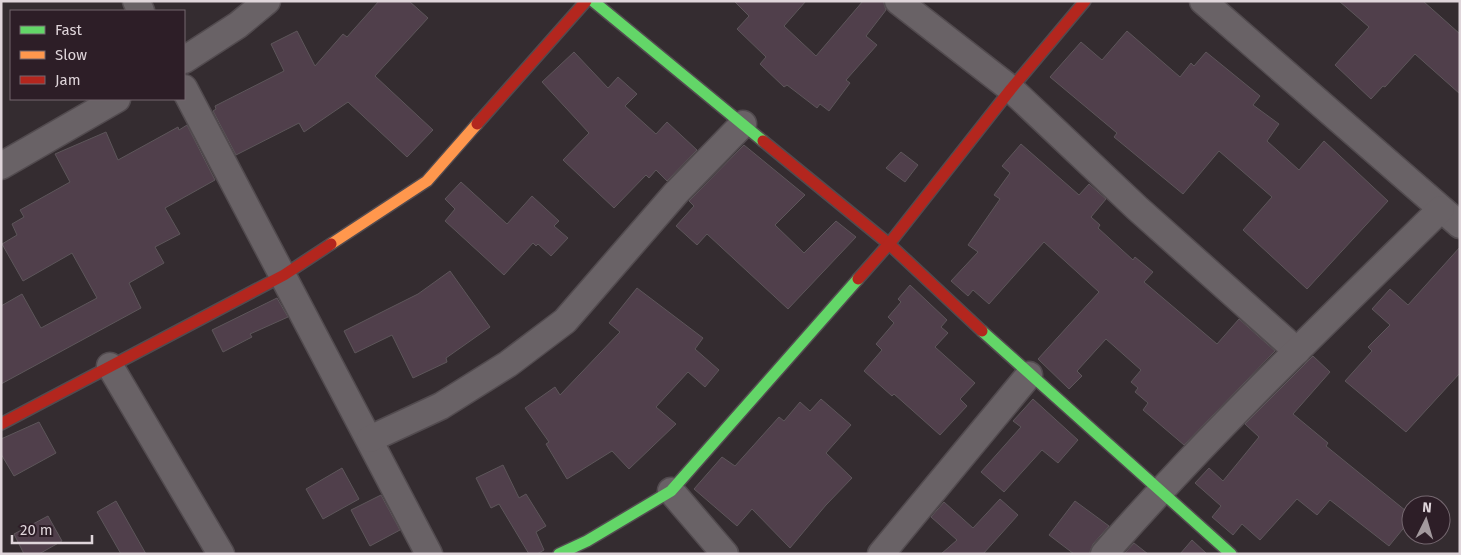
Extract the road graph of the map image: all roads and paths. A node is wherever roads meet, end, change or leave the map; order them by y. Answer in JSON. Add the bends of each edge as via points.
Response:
{"nodes":[{"id":1,"x":266,"y":1,"type":"edge"},
{"id":2,"x":586,"y":1,"type":"edge"},
{"id":3,"x":593,"y":1,"type":"edge"},
{"id":4,"x":898,"y":1,"type":"edge"},
{"id":5,"x":1085,"y":1,"type":"edge"},
{"id":6,"x":1203,"y":1,"type":"edge"},
{"id":7,"x":185,"y":59,"type":"edge"},
{"id":8,"x":1011,"y":89,"type":"junction"},
{"id":9,"x":185,"y":90,"type":"edge"},
{"id":10,"x":115,"y":100,"type":"edge"},
{"id":11,"x":743,"y":124,"type":"junction"},
{"id":12,"x":1,"y":166,"type":"edge"},
{"id":13,"x":1451,"y":217,"type":"edge"},
{"id":14,"x":889,"y":244,"type":"junction"},
{"id":15,"x":284,"y":275,"type":"junction"},
{"id":16,"x":1297,"y":351,"type":"junction"},
{"id":17,"x":110,"y":366,"type":"junction"},
{"id":18,"x":1030,"y":375,"type":"junction"},
{"id":19,"x":1,"y":424,"type":"edge"},
{"id":20,"x":370,"y":440,"type":"junction"},
{"id":21,"x":1160,"y":490,"type":"junction"},
{"id":22,"x":670,"y":491,"type":"junction"},
{"id":23,"x":221,"y":554,"type":"edge"},
{"id":24,"x":429,"y":554,"type":"edge"},
{"id":25,"x":559,"y":554,"type":"edge"},
{"id":26,"x":725,"y":554,"type":"edge"},
{"id":27,"x":881,"y":554,"type":"edge"},
{"id":28,"x":1104,"y":554,"type":"edge"},
{"id":29,"x":1232,"y":554,"type":"edge"}],
"edges":[{"from":1,"to":7,"type":"street","via":[[238,25]]},
{"from":2,"to":15,"type":"street","via":[[427,180]]},
{"from":3,"to":11,"type":"street"},
{"from":4,"to":8,"type":"street"},
{"from":5,"to":8,"type":"street"},
{"from":6,"to":13,"type":"street"},
{"from":8,"to":14,"type":"street"},
{"from":8,"to":16,"type":"street","via":[[1137,208]]},
{"from":9,"to":15,"type":"street"},
{"from":10,"to":12,"type":"street"},
{"from":11,"to":14,"type":"street"},
{"from":11,"to":20,"type":"street","via":[[676,192],[565,321],[508,364],[441,406]]},
{"from":13,"to":16,"type":"street"},
{"from":14,"to":18,"type":"street"},
{"from":14,"to":22,"type":"street"},
{"from":15,"to":17,"type":"street"},
{"from":15,"to":20,"type":"street"},
{"from":16,"to":21,"type":"street"},
{"from":17,"to":19,"type":"street"},
{"from":17,"to":23,"type":"street"},
{"from":18,"to":21,"type":"street"},
{"from":18,"to":27,"type":"street"},
{"from":20,"to":24,"type":"street"},
{"from":21,"to":28,"type":"street"},
{"from":21,"to":29,"type":"street"},
{"from":22,"to":25,"type":"street","via":[[587,541]]},
{"from":22,"to":26,"type":"street"}]}
